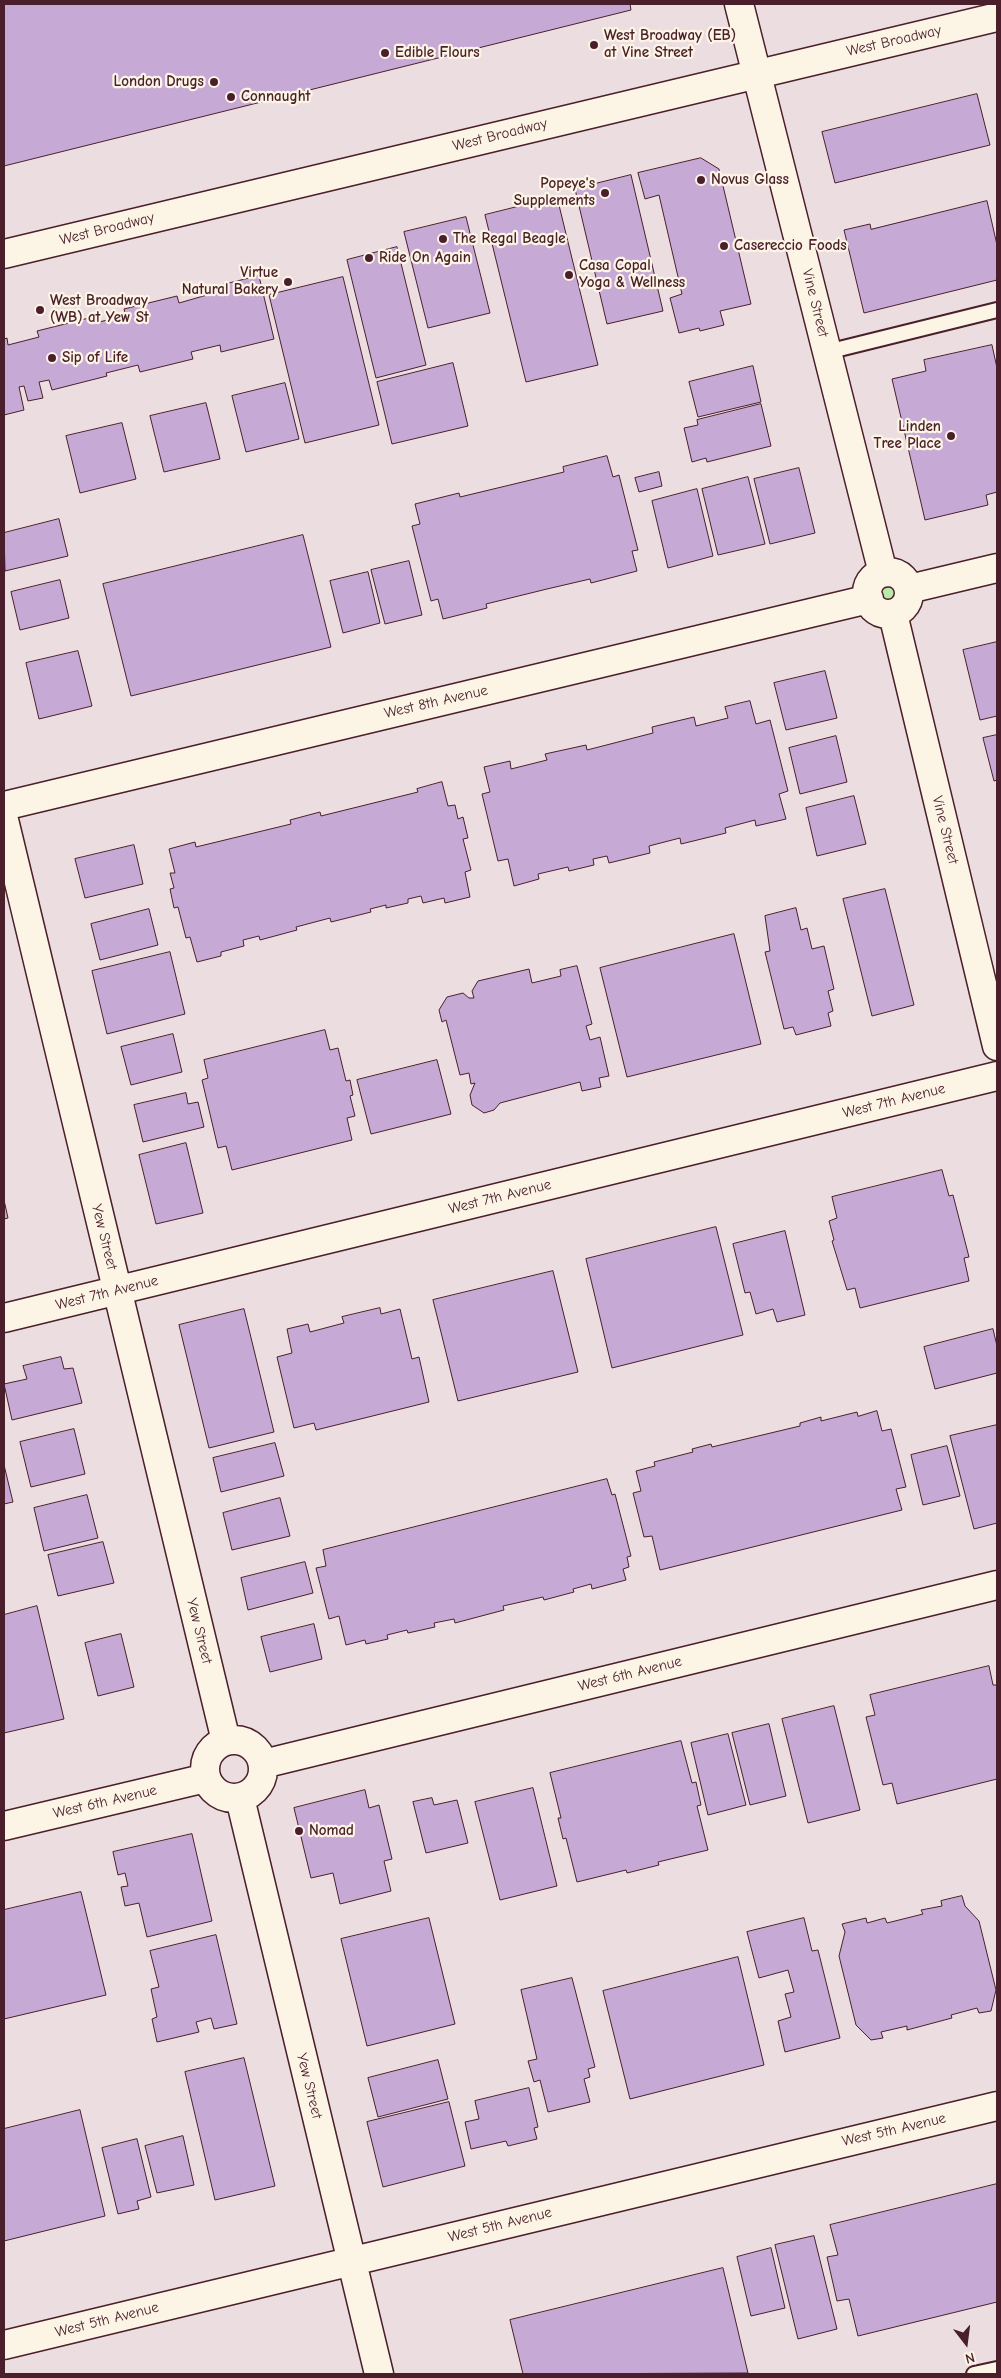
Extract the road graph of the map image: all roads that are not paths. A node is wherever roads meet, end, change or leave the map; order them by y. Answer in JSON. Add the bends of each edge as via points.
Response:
{"nodes":[{"id":1,"x":739,"y":4,"type":"edge"},
{"id":2,"x":997,"y":17,"type":"edge"},
{"id":3,"x":756,"y":74,"type":"junction"},
{"id":4,"x":4,"y":254,"type":"edge"},
{"id":5,"x":997,"y":310,"type":"edge"},
{"id":6,"x":827,"y":352,"type":"junction"},
{"id":7,"x":997,"y":568,"type":"edge"},
{"id":8,"x":883,"y":574,"type":"junction"},
{"id":9,"x":909,"y":589,"type":"junction"},
{"id":10,"x":869,"y":599,"type":"junction"},
{"id":11,"x":893,"y":614,"type":"junction"},
{"id":12,"x":4,"y":806,"type":"edge"},
{"id":13,"x":4,"y":820,"type":"edge"},
{"id":14,"x":997,"y":1046,"type":"edge"},
{"id":15,"x":997,"y":1076,"type":"edge"},
{"id":16,"x":117,"y":1290,"type":"junction"},
{"id":17,"x":4,"y":1318,"type":"edge"},
{"id":18,"x":997,"y":1585,"type":"edge"},
{"id":19,"x":226,"y":1741,"type":"junction"},
{"id":20,"x":263,"y":1764,"type":"junction"},
{"id":21,"x":206,"y":1778,"type":"junction"},
{"id":22,"x":240,"y":1798,"type":"junction"},
{"id":23,"x":4,"y":1826,"type":"edge"},
{"id":24,"x":997,"y":2106,"type":"edge"},
{"id":25,"x":352,"y":2261,"type":"junction"},
{"id":26,"x":4,"y":2345,"type":"edge"},
{"id":27,"x":997,"y":2369,"type":"edge"},
{"id":28,"x":379,"y":2374,"type":"edge"},
{"id":29,"x":974,"y":2374,"type":"edge"}],
"edges":[{"from":1,"to":3,"type":"street","name":"Vine Street"},
{"from":2,"to":3,"type":"street","name":"West Broadway"},
{"from":3,"to":4,"type":"street","name":"West Broadway"},
{"from":3,"to":6,"type":"street","name":"Vine Street"},
{"from":5,"to":6,"type":"lane"},
{"from":6,"to":8,"type":"street","name":"Vine Street"},
{"from":7,"to":9,"type":"street"},
{"from":8,"to":9,"type":"street","via":[[896,574]]},
{"from":8,"to":10,"type":"street","via":[[872,580]]},
{"from":9,"to":11,"type":"street","via":[[904,607]]},
{"from":10,"to":11,"type":"street","via":[[881,613]]},
{"from":10,"to":12,"type":"street","name":"West 8th Avenue"},
{"from":11,"to":14,"type":"street","name":"Vine Street"},
{"from":13,"to":16,"type":"street","name":"Yew Street"},
{"from":15,"to":16,"type":"street","name":"West 7th Avenue"},
{"from":16,"to":17,"type":"street","name":"West 7th Avenue"},
{"from":16,"to":19,"type":"street","name":"Yew Street"},
{"from":18,"to":20,"type":"street","name":"West 6th Avenue"},
{"from":19,"to":20,"type":"street","via":[[236,1740],[253,1747]]},
{"from":19,"to":21,"type":"street","via":[[206,1759]]},
{"from":20,"to":22,"type":"street","via":[[264,1773],[256,1790]]},
{"from":21,"to":22,"type":"street","via":[[215,1792]]},
{"from":21,"to":23,"type":"street","name":"West 6th Avenue"},
{"from":22,"to":25,"type":"street","name":"Yew Street"},
{"from":24,"to":25,"type":"street","name":"West 5th Avenue"},
{"from":25,"to":26,"type":"street","name":"West 5th Avenue"},
{"from":25,"to":28,"type":"street","name":"Yew Street"},
{"from":27,"to":29,"type":"lane"}]}
